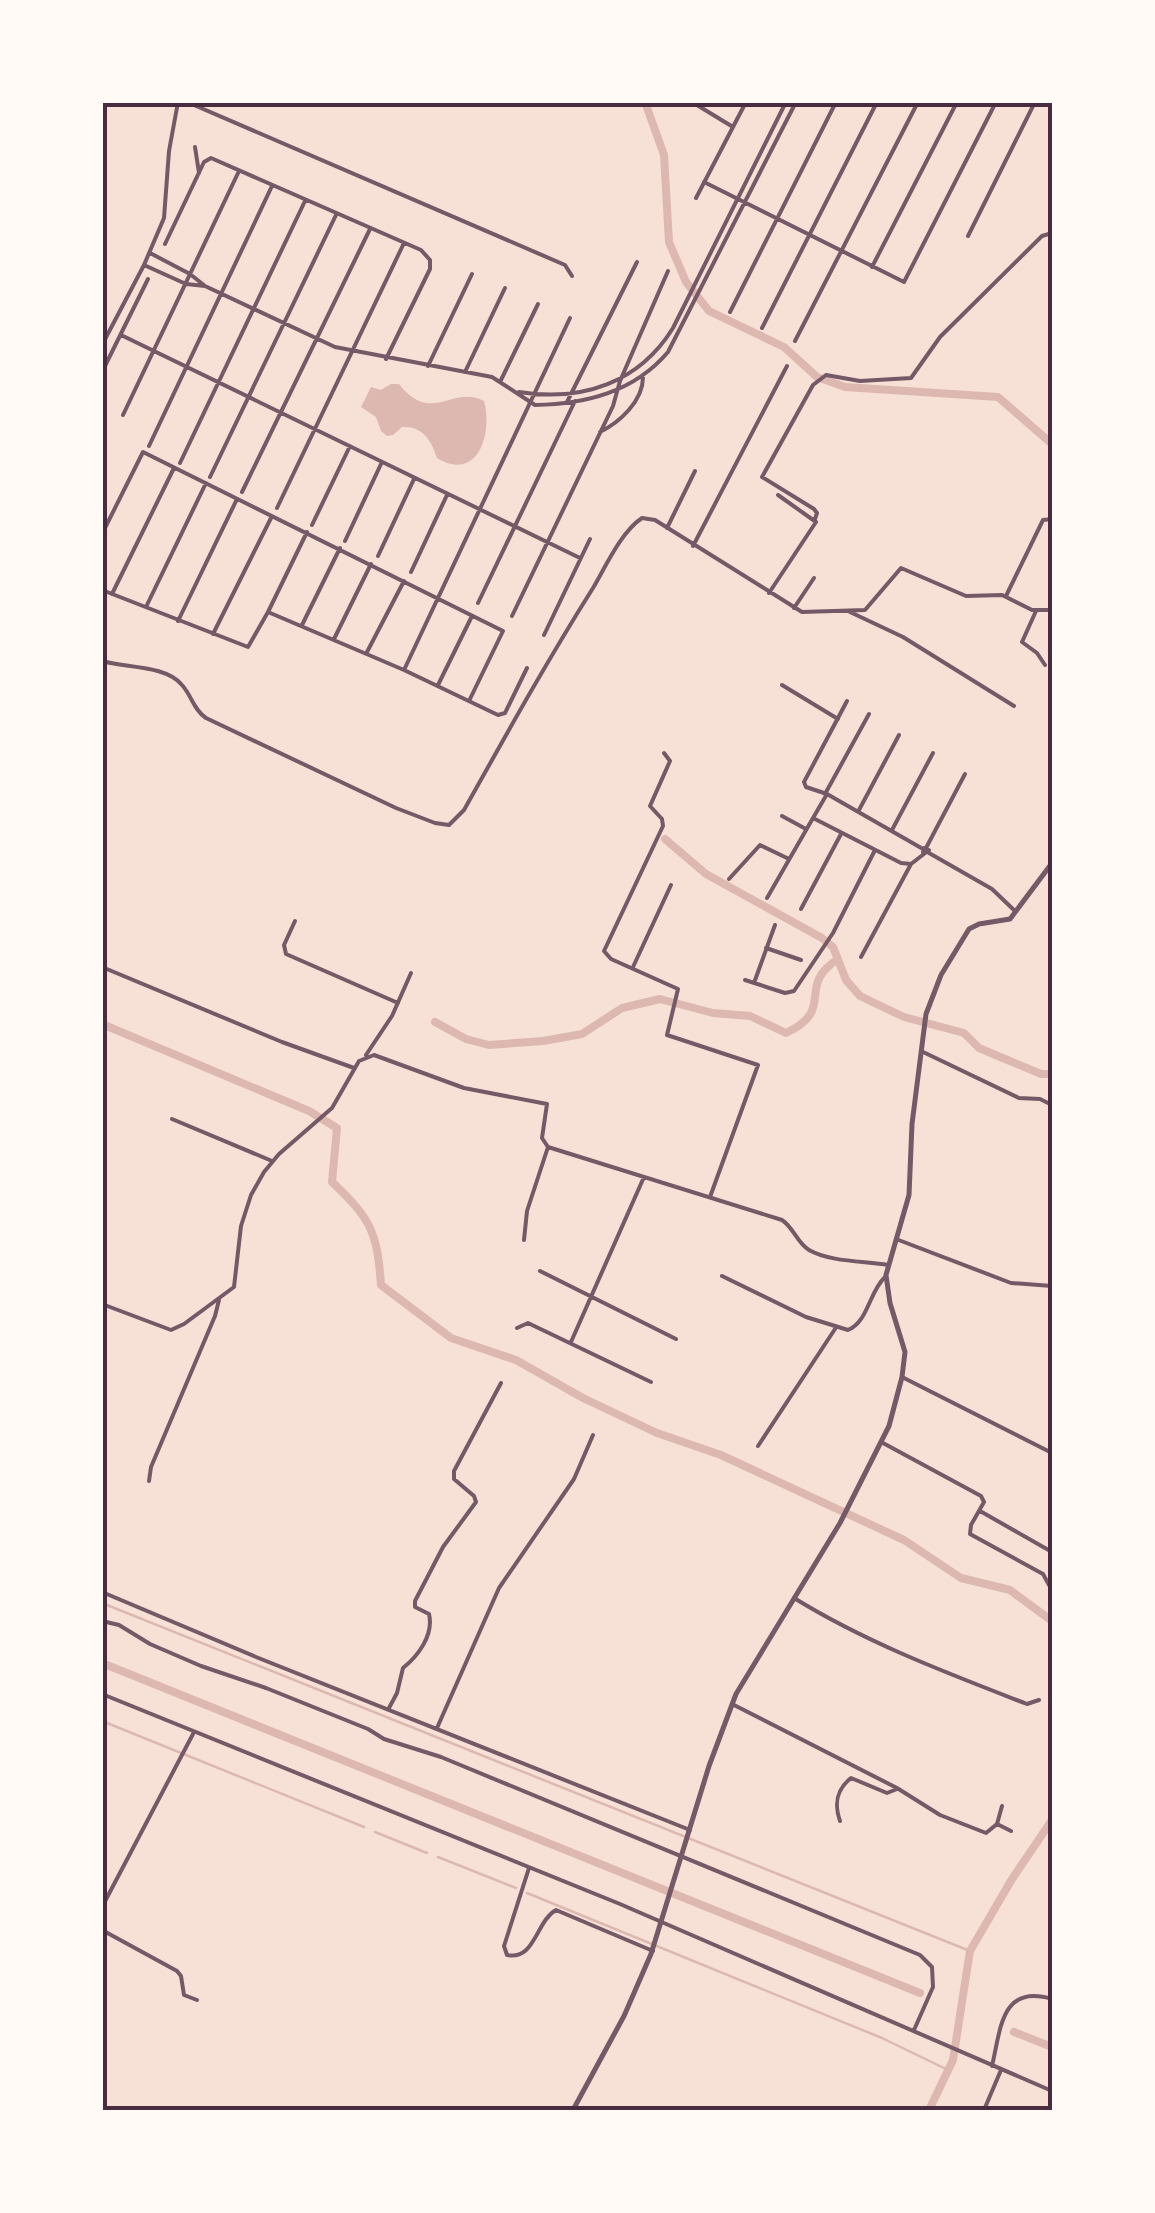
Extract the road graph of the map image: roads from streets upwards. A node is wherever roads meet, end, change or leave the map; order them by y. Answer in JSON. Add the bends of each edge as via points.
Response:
{"nodes":[{"id":1,"x":178,"y":102,"type":"edge"},
{"id":2,"x":187,"y":102,"type":"edge"},
{"id":3,"x":692,"y":102,"type":"edge"},
{"id":4,"x":708,"y":102,"type":"edge"},
{"id":5,"x":746,"y":102,"type":"edge"},
{"id":6,"x":786,"y":102,"type":"edge"},
{"id":7,"x":796,"y":102,"type":"edge"},
{"id":8,"x":836,"y":102,"type":"edge"},
{"id":9,"x":877,"y":102,"type":"edge"},
{"id":10,"x":918,"y":102,"type":"edge"},
{"id":11,"x":957,"y":102,"type":"edge"},
{"id":12,"x":996,"y":102,"type":"edge"},
{"id":13,"x":1034,"y":102,"type":"edge"},
{"id":14,"x":705,"y":109,"type":"junction"},
{"id":15,"x":733,"y":127,"type":"junction"},
{"id":16,"x":195,"y":147,"type":"dead end"},
{"id":17,"x":240,"y":170,"type":"junction"},
{"id":18,"x":200,"y":173,"type":"junction"},
{"id":19,"x":704,"y":182,"type":"junction"},
{"id":20,"x":272,"y":186,"type":"junction"},
{"id":21,"x":696,"y":198,"type":"dead end"},
{"id":22,"x":737,"y":199,"type":"junction"},
{"id":23,"x":305,"y":200,"type":"junction"},
{"id":24,"x":744,"y":202,"type":"junction"},
{"id":25,"x":336,"y":214,"type":"junction"},
{"id":26,"x":776,"y":218,"type":"junction"},
{"id":27,"x":370,"y":229,"type":"junction"},
{"id":28,"x":1052,"y":233,"type":"edge"},
{"id":29,"x":810,"y":235,"type":"junction"},
{"id":30,"x":968,"y":236,"type":"dead end"},
{"id":31,"x":404,"y":243,"type":"junction"},
{"id":32,"x":165,"y":244,"type":"dead end"},
{"id":33,"x":712,"y":248,"type":"junction"},
{"id":34,"x":719,"y":252,"type":"junction"},
{"id":35,"x":842,"y":252,"type":"junction"},
{"id":36,"x":150,"y":253,"type":"junction"},
{"id":37,"x":637,"y":262,"type":"dead end"},
{"id":38,"x":144,"y":265,"type":"junction"},
{"id":39,"x":872,"y":267,"type":"junction"},
{"id":40,"x":668,"y":271,"type":"dead end"},
{"id":41,"x":190,"y":274,"type":"junction"},
{"id":42,"x":472,"y":274,"type":"dead end"},
{"id":43,"x":572,"y":276,"type":"dead end"},
{"id":44,"x":148,"y":279,"type":"dead end"},
{"id":45,"x":186,"y":284,"type":"junction"},
{"id":46,"x":205,"y":286,"type":"junction"},
{"id":47,"x":505,"y":288,"type":"dead end"},
{"id":48,"x":221,"y":294,"type":"junction"},
{"id":49,"x":538,"y":304,"type":"dead end"},
{"id":50,"x":254,"y":308,"type":"junction"},
{"id":51,"x":730,"y":312,"type":"dead end"},
{"id":52,"x":570,"y":318,"type":"dead end"},
{"id":53,"x":284,"y":323,"type":"junction"},
{"id":54,"x":673,"y":328,"type":"junction"},
{"id":55,"x":762,"y":328,"type":"dead end"},
{"id":56,"x":680,"y":332,"type":"junction"},
{"id":57,"x":121,"y":334,"type":"junction"},
{"id":58,"x":105,"y":335,"type":"edge"},
{"id":59,"x":317,"y":338,"type":"junction"},
{"id":60,"x":796,"y":342,"type":"dead end"},
{"id":61,"x":102,"y":345,"type":"edge"},
{"id":62,"x":154,"y":350,"type":"junction"},
{"id":63,"x":352,"y":352,"type":"junction"},
{"id":64,"x":386,"y":359,"type":"junction"},
{"id":65,"x":428,"y":366,"type":"junction"},
{"id":66,"x":787,"y":366,"type":"dead end"},
{"id":67,"x":187,"y":367,"type":"junction"},
{"id":68,"x":102,"y":372,"type":"edge"},
{"id":69,"x":465,"y":372,"type":"junction"},
{"id":70,"x":643,"y":377,"type":"junction"},
{"id":71,"x":502,"y":380,"type":"junction"},
{"id":72,"x":620,"y":381,"type":"junction"},
{"id":73,"x":219,"y":382,"type":"junction"},
{"id":74,"x":572,"y":391,"type":"junction"},
{"id":75,"x":519,"y":392,"type":"junction"},
{"id":76,"x":617,"y":392,"type":"junction"},
{"id":77,"x":534,"y":394,"type":"junction"},
{"id":78,"x":249,"y":397,"type":"junction"},
{"id":79,"x":575,"y":401,"type":"junction"},
{"id":80,"x":567,"y":402,"type":"junction"},
{"id":81,"x":530,"y":404,"type":"junction"},
{"id":82,"x":281,"y":412,"type":"junction"},
{"id":83,"x":123,"y":416,"type":"dead end"},
{"id":84,"x":315,"y":429,"type":"junction"},
{"id":85,"x":600,"y":432,"type":"junction"},
{"id":86,"x":149,"y":446,"type":"dead end"},
{"id":87,"x":350,"y":446,"type":"junction"},
{"id":88,"x":382,"y":462,"type":"junction"},
{"id":89,"x":180,"y":463,"type":"dead end"},
{"id":90,"x":174,"y":468,"type":"junction"},
{"id":91,"x":695,"y":472,"type":"dead end"},
{"id":92,"x":210,"y":477,"type":"dead end"},
{"id":93,"x":415,"y":478,"type":"junction"},
{"id":94,"x":206,"y":483,"type":"junction"},
{"id":95,"x":242,"y":492,"type":"dead end"},
{"id":96,"x":448,"y":494,"type":"junction"},
{"id":97,"x":778,"y":495,"type":"dead end"},
{"id":98,"x":238,"y":498,"type":"junction"},
{"id":99,"x":277,"y":508,"type":"dead end"},
{"id":100,"x":480,"y":509,"type":"junction"},
{"id":101,"x":102,"y":515,"type":"edge"},
{"id":102,"x":272,"y":516,"type":"junction"},
{"id":103,"x":110,"y":519,"type":"junction"},
{"id":104,"x":815,"y":519,"type":"junction"},
{"id":105,"x":1052,"y":519,"type":"edge"},
{"id":106,"x":312,"y":525,"type":"dead end"},
{"id":107,"x":515,"y":526,"type":"junction"},
{"id":108,"x":667,"y":528,"type":"junction"},
{"id":109,"x":307,"y":532,"type":"junction"},
{"id":110,"x":102,"y":534,"type":"edge"},
{"id":111,"x":590,"y":539,"type":"dead end"},
{"id":112,"x":345,"y":541,"type":"dead end"},
{"id":113,"x":548,"y":542,"type":"junction"},
{"id":114,"x":693,"y":546,"type":"junction"},
{"id":115,"x":340,"y":548,"type":"junction"},
{"id":116,"x":378,"y":556,"type":"dead end"},
{"id":117,"x":580,"y":558,"type":"junction"},
{"id":118,"x":371,"y":564,"type":"junction"},
{"id":119,"x":411,"y":572,"type":"dead end"},
{"id":120,"x":814,"y":578,"type":"dead end"},
{"id":121,"x":404,"y":581,"type":"junction"},
{"id":122,"x":102,"y":590,"type":"edge"},
{"id":123,"x":769,"y":593,"type":"junction"},
{"id":124,"x":112,"y":594,"type":"junction"},
{"id":125,"x":1006,"y":596,"type":"junction"},
{"id":126,"x":438,"y":598,"type":"junction"},
{"id":127,"x":478,"y":604,"type":"dead end"},
{"id":128,"x":146,"y":608,"type":"junction"},
{"id":129,"x":794,"y":608,"type":"junction"},
{"id":130,"x":1052,"y":610,"type":"edge"},
{"id":131,"x":1036,"y":611,"type":"junction"},
{"id":132,"x":268,"y":612,"type":"junction"},
{"id":133,"x":850,"y":612,"type":"junction"},
{"id":134,"x":472,"y":616,"type":"junction"},
{"id":135,"x":512,"y":616,"type":"dead end"},
{"id":136,"x":178,"y":621,"type":"junction"},
{"id":137,"x":302,"y":626,"type":"junction"},
{"id":138,"x":213,"y":634,"type":"junction"},
{"id":139,"x":544,"y":635,"type":"dead end"},
{"id":140,"x":334,"y":639,"type":"junction"},
{"id":141,"x":366,"y":654,"type":"junction"},
{"id":142,"x":102,"y":661,"type":"edge"},
{"id":143,"x":1045,"y":665,"type":"dead end"},
{"id":144,"x":527,"y":668,"type":"dead end"},
{"id":145,"x":404,"y":670,"type":"junction"},
{"id":146,"x":438,"y":685,"type":"junction"},
{"id":147,"x":782,"y":685,"type":"dead end"},
{"id":148,"x":470,"y":701,"type":"junction"},
{"id":149,"x":847,"y":701,"type":"dead end"},
{"id":150,"x":1014,"y":706,"type":"dead end"},
{"id":151,"x":869,"y":714,"type":"dead end"},
{"id":152,"x":838,"y":719,"type":"junction"},
{"id":153,"x":899,"y":735,"type":"dead end"},
{"id":154,"x":933,"y":752,"type":"dead end"},
{"id":155,"x":664,"y":753,"type":"dead end"},
{"id":156,"x":966,"y":774,"type":"dead end"},
{"id":157,"x":826,"y":794,"type":"junction"},
{"id":158,"x":858,"y":811,"type":"junction"},
{"id":159,"x":782,"y":816,"type":"dead end"},
{"id":160,"x":813,"y":818,"type":"junction"},
{"id":161,"x":806,"y":829,"type":"junction"},
{"id":162,"x":892,"y":830,"type":"junction"},
{"id":163,"x":841,"y":833,"type":"junction"},
{"id":164,"x":875,"y":850,"type":"junction"},
{"id":165,"x":925,"y":851,"type":"junction"},
{"id":166,"x":789,"y":859,"type":"junction"},
{"id":167,"x":1052,"y":863,"type":"edge"},
{"id":168,"x":910,"y":864,"type":"junction"},
{"id":169,"x":730,"y":879,"type":"dead end"},
{"id":170,"x":671,"y":886,"type":"dead end"},
{"id":171,"x":767,"y":898,"type":"dead end"},
{"id":172,"x":801,"y":909,"type":"dead end"},
{"id":173,"x":1017,"y":912,"type":"junction"},
{"id":174,"x":294,"y":921,"type":"dead end"},
{"id":175,"x":774,"y":924,"type":"dead end"},
{"id":176,"x":766,"y":948,"type":"junction"},
{"id":177,"x":861,"y":956,"type":"dead end"},
{"id":178,"x":800,"y":960,"type":"dead end"},
{"id":179,"x":632,"y":967,"type":"junction"},
{"id":180,"x":102,"y":968,"type":"edge"},
{"id":181,"x":411,"y":973,"type":"dead end"},
{"id":182,"x":745,"y":980,"type":"dead end"},
{"id":183,"x":754,"y":983,"type":"junction"},
{"id":184,"x":398,"y":1003,"type":"junction"},
{"id":185,"x":921,"y":1051,"type":"junction"},
{"id":186,"x":366,"y":1056,"type":"junction"},
{"id":187,"x":354,"y":1068,"type":"junction"},
{"id":188,"x":1052,"y":1105,"type":"edge"},
{"id":189,"x":172,"y":1119,"type":"dead end"},
{"id":190,"x":548,"y":1147,"type":"junction"},
{"id":191,"x":272,"y":1162,"type":"junction"},
{"id":192,"x":644,"y":1177,"type":"junction"},
{"id":193,"x":710,"y":1197,"type":"junction"},
{"id":194,"x":896,"y":1238,"type":"junction"},
{"id":195,"x":524,"y":1240,"type":"dead end"},
{"id":196,"x":888,"y":1265,"type":"junction"},
{"id":197,"x":540,"y":1271,"type":"dead end"},
{"id":198,"x":722,"y":1276,"type":"dead end"},
{"id":199,"x":886,"y":1276,"type":"junction"},
{"id":200,"x":1052,"y":1286,"type":"edge"},
{"id":201,"x":592,"y":1297,"type":"junction"},
{"id":202,"x":219,"y":1300,"type":"junction"},
{"id":203,"x":102,"y":1304,"type":"edge"},
{"id":204,"x":836,"y":1327,"type":"junction"},
{"id":205,"x":516,"y":1328,"type":"dead end"},
{"id":206,"x":676,"y":1339,"type":"dead end"},
{"id":207,"x":571,"y":1342,"type":"junction"},
{"id":208,"x":902,"y":1378,"type":"junction"},
{"id":209,"x":651,"y":1382,"type":"dead end"},
{"id":210,"x":501,"y":1383,"type":"dead end"},
{"id":211,"x":593,"y":1435,"type":"dead end"},
{"id":212,"x":882,"y":1443,"type":"junction"},
{"id":213,"x":758,"y":1446,"type":"dead end"},
{"id":214,"x":1052,"y":1453,"type":"edge"},
{"id":215,"x":149,"y":1481,"type":"dead end"},
{"id":216,"x":980,"y":1511,"type":"junction"},
{"id":217,"x":1052,"y":1552,"type":"edge"},
{"id":218,"x":1049,"y":1585,"type":"dead end"},
{"id":219,"x":102,"y":1592,"type":"edge"},
{"id":220,"x":794,"y":1598,"type":"junction"},
{"id":221,"x":102,"y":1621,"type":"edge"},
{"id":222,"x":102,"y":1694,"type":"edge"},
{"id":223,"x":1039,"y":1700,"type":"dead end"},
{"id":224,"x":732,"y":1704,"type":"junction"},
{"id":225,"x":389,"y":1708,"type":"junction"},
{"id":226,"x":437,"y":1728,"type":"junction"},
{"id":227,"x":194,"y":1732,"type":"junction"},
{"id":228,"x":898,"y":1788,"type":"junction"},
{"id":229,"x":1002,"y":1806,"type":"dead end"},
{"id":230,"x":840,"y":1821,"type":"dead end"},
{"id":231,"x":998,"y":1824,"type":"junction"},
{"id":232,"x":1011,"y":1831,"type":"dead end"},
{"id":233,"x":689,"y":1835,"type":"junction"},
{"id":234,"x":683,"y":1855,"type":"junction"},
{"id":235,"x":530,"y":1866,"type":"junction"},
{"id":236,"x":102,"y":1907,"type":"edge"},
{"id":237,"x":662,"y":1922,"type":"junction"},
{"id":238,"x":102,"y":1930,"type":"edge"},
{"id":239,"x":654,"y":1946,"type":"junction"},
{"id":240,"x":1052,"y":1999,"type":"edge"},
{"id":241,"x":196,"y":2000,"type":"dead end"},
{"id":242,"x":914,"y":2030,"type":"junction"},
{"id":243,"x":992,"y":2066,"type":"junction"},
{"id":244,"x":1001,"y":2070,"type":"junction"},
{"id":245,"x":1052,"y":2092,"type":"edge"},
{"id":246,"x":574,"y":2110,"type":"edge"},
{"id":247,"x":984,"y":2110,"type":"edge"}],
"edges":[{"from":1,"to":36,"type":"street","via":[[164,218]]},
{"from":2,"to":43,"type":"street","via":[[566,264]]},
{"from":3,"to":14,"type":"street"},
{"from":4,"to":14,"type":"street"},
{"from":5,"to":15,"type":"street"},
{"from":6,"to":22,"type":"street"},
{"from":7,"to":24,"type":"street"},
{"from":8,"to":26,"type":"street"},
{"from":9,"to":29,"type":"street"},
{"from":10,"to":35,"type":"street"},
{"from":11,"to":39,"type":"street"},
{"from":12,"to":39,"type":"street","via":[[908,277],[900,281]]},
{"from":13,"to":30,"type":"street"},
{"from":14,"to":15,"type":"street"},
{"from":15,"to":19,"type":"street"},
{"from":16,"to":18,"type":"street"},
{"from":17,"to":18,"type":"street","via":[[211,158]]},
{"from":17,"to":20,"type":"street"},
{"from":17,"to":41,"type":"street"},
{"from":18,"to":32,"type":"street"},
{"from":19,"to":21,"type":"street"},
{"from":19,"to":22,"type":"street"},
{"from":20,"to":23,"type":"street"},
{"from":20,"to":48,"type":"street"},
{"from":22,"to":24,"type":"street"},
{"from":22,"to":33,"type":"street"},
{"from":23,"to":25,"type":"street"},
{"from":23,"to":50,"type":"street"},
{"from":24,"to":26,"type":"street"},
{"from":24,"to":34,"type":"street"},
{"from":25,"to":27,"type":"street"},
{"from":25,"to":53,"type":"street"},
{"from":26,"to":29,"type":"street"},
{"from":26,"to":51,"type":"street"},
{"from":27,"to":31,"type":"street"},
{"from":27,"to":59,"type":"street"},
{"from":28,"to":104,"type":"street","via":[[940,337],[911,378],[822,376],[813,385],[762,477],[814,509]]},
{"from":29,"to":35,"type":"street"},
{"from":29,"to":55,"type":"street"},
{"from":31,"to":63,"type":"street"},
{"from":31,"to":64,"type":"street","via":[[427,255],[430,269]]},
{"from":33,"to":34,"type":"street"},
{"from":33,"to":54,"type":"street"},
{"from":34,"to":56,"type":"street"},
{"from":35,"to":39,"type":"street"},
{"from":35,"to":60,"type":"street"},
{"from":36,"to":38,"type":"street"},
{"from":36,"to":41,"type":"street"},
{"from":37,"to":74,"type":"street"},
{"from":38,"to":45,"type":"street"},
{"from":38,"to":58,"type":"street"},
{"from":40,"to":72,"type":"street"},
{"from":41,"to":45,"type":"street"},
{"from":41,"to":46,"type":"street"},
{"from":42,"to":65,"type":"street"},
{"from":44,"to":57,"type":"street"},
{"from":45,"to":46,"type":"street"},
{"from":45,"to":62,"type":"street"},
{"from":46,"to":48,"type":"street"},
{"from":47,"to":69,"type":"street"},
{"from":48,"to":50,"type":"street"},
{"from":48,"to":67,"type":"street"},
{"from":49,"to":71,"type":"street"},
{"from":50,"to":53,"type":"street"},
{"from":50,"to":73,"type":"street"},
{"from":52,"to":77,"type":"street"},
{"from":53,"to":59,"type":"street"},
{"from":53,"to":78,"type":"street"},
{"from":54,"to":56,"type":"street"},
{"from":54,"to":72,"type":"street","via":[[649,360]]},
{"from":56,"to":70,"type":"street"},
{"from":57,"to":62,"type":"street"},
{"from":57,"to":68,"type":"street"},
{"from":58,"to":61,"type":"street"},
{"from":59,"to":63,"type":"street"},
{"from":59,"to":82,"type":"street"},
{"from":62,"to":67,"type":"street"},
{"from":62,"to":83,"type":"street"},
{"from":63,"to":64,"type":"street"},
{"from":63,"to":84,"type":"street"},
{"from":64,"to":65,"type":"street"},
{"from":65,"to":69,"type":"street"},
{"from":66,"to":114,"type":"street"},
{"from":67,"to":73,"type":"street"},
{"from":67,"to":86,"type":"street"},
{"from":69,"to":71,"type":"street"},
{"from":70,"to":76,"type":"street"},
{"from":70,"to":85,"type":"street","via":[[622,418]]},
{"from":71,"to":75,"type":"street"},
{"from":72,"to":74,"type":"street"},
{"from":72,"to":76,"type":"street"},
{"from":73,"to":78,"type":"street"},
{"from":73,"to":89,"type":"street"},
{"from":74,"to":77,"type":"street"},
{"from":74,"to":80,"type":"street"},
{"from":75,"to":77,"type":"street"},
{"from":75,"to":81,"type":"street"},
{"from":76,"to":79,"type":"street"},
{"from":76,"to":85,"type":"street"},
{"from":77,"to":81,"type":"street"},
{"from":78,"to":82,"type":"street"},
{"from":78,"to":92,"type":"street"},
{"from":79,"to":80,"type":"street"},
{"from":79,"to":107,"type":"street"},
{"from":80,"to":81,"type":"street"},
{"from":81,"to":100,"type":"street"},
{"from":82,"to":84,"type":"street"},
{"from":82,"to":95,"type":"street"},
{"from":84,"to":87,"type":"street"},
{"from":84,"to":99,"type":"street"},
{"from":85,"to":113,"type":"street"},
{"from":87,"to":88,"type":"street"},
{"from":87,"to":106,"type":"street"},
{"from":88,"to":93,"type":"street"},
{"from":88,"to":112,"type":"street"},
{"from":90,"to":94,"type":"street"},
{"from":90,"to":103,"type":"street","via":[[143,452]]},
{"from":90,"to":124,"type":"street"},
{"from":91,"to":108,"type":"street"},
{"from":93,"to":96,"type":"street"},
{"from":93,"to":116,"type":"street"},
{"from":94,"to":98,"type":"street"},
{"from":94,"to":128,"type":"street"},
{"from":96,"to":100,"type":"street"},
{"from":96,"to":119,"type":"street"},
{"from":97,"to":104,"type":"street"},
{"from":98,"to":102,"type":"street"},
{"from":98,"to":136,"type":"street"},
{"from":100,"to":107,"type":"street"},
{"from":100,"to":126,"type":"street"},
{"from":101,"to":103,"type":"street"},
{"from":102,"to":109,"type":"street"},
{"from":102,"to":138,"type":"street"},
{"from":103,"to":110,"type":"street"},
{"from":104,"to":123,"type":"street"},
{"from":105,"to":125,"type":"street","via":[[1043,520]]},
{"from":107,"to":113,"type":"street"},
{"from":107,"to":127,"type":"street"},
{"from":108,"to":114,"type":"street"},
{"from":108,"to":142,"type":"street","via":[[646,518],[630,528],[464,810],[449,825],[384,802],[206,718],[169,675]]},
{"from":109,"to":115,"type":"street"},
{"from":109,"to":132,"type":"street"},
{"from":111,"to":117,"type":"street"},
{"from":113,"to":117,"type":"street"},
{"from":113,"to":135,"type":"street"},
{"from":114,"to":123,"type":"street"},
{"from":115,"to":118,"type":"street"},
{"from":115,"to":137,"type":"street"},
{"from":117,"to":139,"type":"street"},
{"from":118,"to":121,"type":"street"},
{"from":118,"to":140,"type":"street"},
{"from":120,"to":129,"type":"street"},
{"from":121,"to":126,"type":"street"},
{"from":121,"to":141,"type":"street"},
{"from":122,"to":124,"type":"street"},
{"from":123,"to":129,"type":"street"},
{"from":124,"to":128,"type":"street"},
{"from":125,"to":131,"type":"street"},
{"from":125,"to":133,"type":"street","via":[[966,596],[900,568],[871,605]]},
{"from":126,"to":134,"type":"street"},
{"from":126,"to":145,"type":"street"},
{"from":128,"to":136,"type":"street"},
{"from":129,"to":133,"type":"street"},
{"from":130,"to":131,"type":"street"},
{"from":131,"to":143,"type":"street","via":[[1022,642]]},
{"from":132,"to":137,"type":"street"},
{"from":132,"to":138,"type":"street","via":[[248,647]]},
{"from":133,"to":150,"type":"street"},
{"from":134,"to":146,"type":"street"},
{"from":134,"to":148,"type":"street","via":[[503,631]]},
{"from":136,"to":138,"type":"street"},
{"from":137,"to":140,"type":"street"},
{"from":140,"to":141,"type":"street"},
{"from":141,"to":145,"type":"street"},
{"from":144,"to":148,"type":"street","via":[[505,713]]},
{"from":145,"to":146,"type":"street"},
{"from":146,"to":148,"type":"street"},
{"from":147,"to":152,"type":"street"},
{"from":149,"to":152,"type":"street"},
{"from":151,"to":157,"type":"street"},
{"from":152,"to":157,"type":"street","via":[[804,782]]},
{"from":153,"to":158,"type":"street"},
{"from":154,"to":162,"type":"street"},
{"from":155,"to":179,"type":"street","via":[[670,761],[650,806],[663,826],[604,946],[606,956]]},
{"from":156,"to":165,"type":"street"},
{"from":157,"to":158,"type":"street"},
{"from":157,"to":160,"type":"street"},
{"from":158,"to":162,"type":"street"},
{"from":159,"to":161,"type":"street"},
{"from":160,"to":161,"type":"street"},
{"from":160,"to":163,"type":"street"},
{"from":161,"to":166,"type":"street"},
{"from":162,"to":165,"type":"street"},
{"from":163,"to":164,"type":"street"},
{"from":163,"to":172,"type":"street"},
{"from":164,"to":168,"type":"street"},
{"from":164,"to":183,"type":"street","via":[[822,951],[790,994]]},
{"from":165,"to":168,"type":"street"},
{"from":165,"to":173,"type":"street"},
{"from":166,"to":169,"type":"street","via":[[760,846]]},
{"from":166,"to":171,"type":"street"},
{"from":167,"to":173,"type":"street"},
{"from":168,"to":177,"type":"street"},
{"from":170,"to":179,"type":"street"},
{"from":173,"to":185,"type":"street","via":[[1006,921],[969,928],[941,975]]},
{"from":174,"to":184,"type":"street","via":[[286,954]]},
{"from":175,"to":176,"type":"street"},
{"from":176,"to":178,"type":"street"},
{"from":176,"to":183,"type":"street"},
{"from":179,"to":193,"type":"street","via":[[678,989],[667,1035],[758,1066]]},
{"from":180,"to":187,"type":"street"},
{"from":181,"to":184,"type":"street"},
{"from":182,"to":183,"type":"street"},
{"from":184,"to":186,"type":"street"},
{"from":185,"to":188,"type":"street","via":[[1019,1098]]},
{"from":185,"to":194,"type":"street","via":[[909,1195]]},
{"from":186,"to":187,"type":"street"},
{"from":186,"to":190,"type":"street","via":[[464,1088],[548,1104],[542,1138]]},
{"from":187,"to":191,"type":"street","via":[[332,1108]]},
{"from":189,"to":191,"type":"street"},
{"from":190,"to":192,"type":"street"},
{"from":190,"to":195,"type":"street"},
{"from":191,"to":202,"type":"street","via":[[244,1216],[237,1281]]},
{"from":192,"to":193,"type":"street"},
{"from":192,"to":201,"type":"street"},
{"from":193,"to":196,"type":"street","via":[[782,1220],[811,1251]]},
{"from":194,"to":196,"type":"street"},
{"from":194,"to":200,"type":"street","via":[[1012,1283]]},
{"from":196,"to":199,"type":"street"},
{"from":197,"to":201,"type":"street"},
{"from":198,"to":204,"type":"street"},
{"from":199,"to":204,"type":"street","via":[[856,1327]]},
{"from":199,"to":208,"type":"street","via":[[905,1352]]},
{"from":201,"to":206,"type":"street"},
{"from":201,"to":207,"type":"street"},
{"from":202,"to":203,"type":"street","via":[[170,1330]]},
{"from":202,"to":215,"type":"street"},
{"from":204,"to":213,"type":"street"},
{"from":205,"to":207,"type":"street","via":[[528,1322]]},
{"from":207,"to":209,"type":"street"},
{"from":208,"to":212,"type":"street"},
{"from":208,"to":214,"type":"street"},
{"from":210,"to":225,"type":"street","via":[[454,1470],[454,1479],[476,1502],[415,1601],[429,1614],[430,1628],[416,1658],[402,1668]]},
{"from":211,"to":226,"type":"street","via":[[574,1479],[499,1588]]},
{"from":212,"to":216,"type":"street","via":[[974,1491],[983,1499]]},
{"from":212,"to":220,"type":"street"},
{"from":216,"to":217,"type":"street"},
{"from":216,"to":218,"type":"street","via":[[973,1537],[1043,1574]]},
{"from":219,"to":225,"type":"street"},
{"from":220,"to":223,"type":"street","via":[[918,1660],[1027,1704]]},
{"from":220,"to":224,"type":"street"},
{"from":221,"to":234,"type":"street","via":[[384,1740]]},
{"from":222,"to":227,"type":"street"},
{"from":224,"to":228,"type":"street"},
{"from":224,"to":233,"type":"street"},
{"from":225,"to":226,"type":"street"},
{"from":226,"to":233,"type":"street"},
{"from":227,"to":235,"type":"street"},
{"from":227,"to":236,"type":"street"},
{"from":228,"to":230,"type":"street","via":[[887,1793],[851,1778],[837,1798]]},
{"from":228,"to":231,"type":"street","via":[[978,1830],[991,1832]]},
{"from":229,"to":231,"type":"street"},
{"from":231,"to":232,"type":"street"},
{"from":233,"to":234,"type":"street"},
{"from":234,"to":237,"type":"street"},
{"from":234,"to":242,"type":"street","via":[[927,1960],[933,1987]]},
{"from":235,"to":237,"type":"street"},
{"from":235,"to":239,"type":"street","via":[[504,1946],[507,1955],[524,1953],[556,1910]]},
{"from":237,"to":239,"type":"street"},
{"from":237,"to":242,"type":"street"},
{"from":238,"to":241,"type":"street","via":[[178,1972],[184,1995]]},
{"from":239,"to":246,"type":"street"},
{"from":240,"to":243,"type":"street","via":[[1022,1995],[1014,2002]]},
{"from":242,"to":243,"type":"street"},
{"from":243,"to":244,"type":"street"},
{"from":244,"to":245,"type":"street"},
{"from":244,"to":247,"type":"street"}]}
